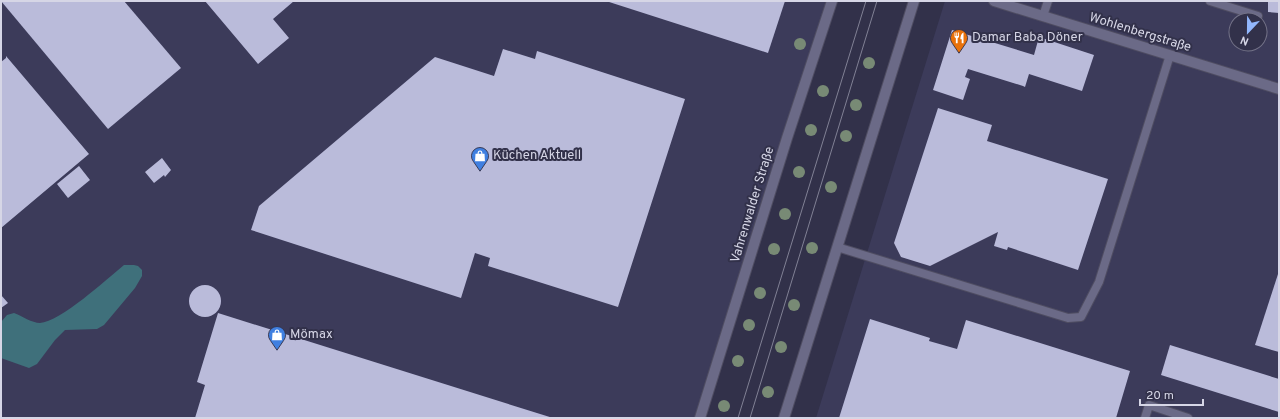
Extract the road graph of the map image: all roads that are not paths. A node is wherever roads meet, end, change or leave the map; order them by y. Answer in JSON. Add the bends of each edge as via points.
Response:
{"nodes":[{"id":1,"x":832,"y":1,"type":"edge"},
{"id":2,"x":914,"y":1,"type":"edge"},
{"id":3,"x":994,"y":1,"type":"edge"},
{"id":4,"x":1048,"y":1,"type":"edge"},
{"id":5,"x":1210,"y":1,"type":"edge"},
{"id":6,"x":1245,"y":12,"type":"edge"},
{"id":7,"x":1042,"y":16,"type":"junction"},
{"id":8,"x":1170,"y":55,"type":"junction"},
{"id":9,"x":1279,"y":89,"type":"edge"},
{"id":10,"x":837,"y":247,"type":"junction"},
{"id":11,"x":700,"y":418,"type":"edge"},
{"id":12,"x":784,"y":418,"type":"edge"},
{"id":13,"x":1145,"y":418,"type":"edge"},
{"id":14,"x":1188,"y":418,"type":"edge"}],
"edges":[{"from":1,"to":11,"type":"main road","name":"Vahrenwalder Straße"},
{"from":2,"to":10,"type":"main road"},
{"from":3,"to":7,"type":"main road","name":"Wohlenbergstraße"},
{"from":4,"to":7,"type":"lane"},
{"from":5,"to":6,"type":"lane"},
{"from":7,"to":8,"type":"main road","name":"Wohlenbergstraße"},
{"from":8,"to":9,"type":"main road","name":"Wohlenbergstraße"},
{"from":8,"to":10,"type":"lane","via":[[1100,282],[1082,317],[1068,318]]},
{"from":10,"to":12,"type":"main road"},
{"from":13,"to":14,"type":"lane","via":[[1149,405]]}]}
